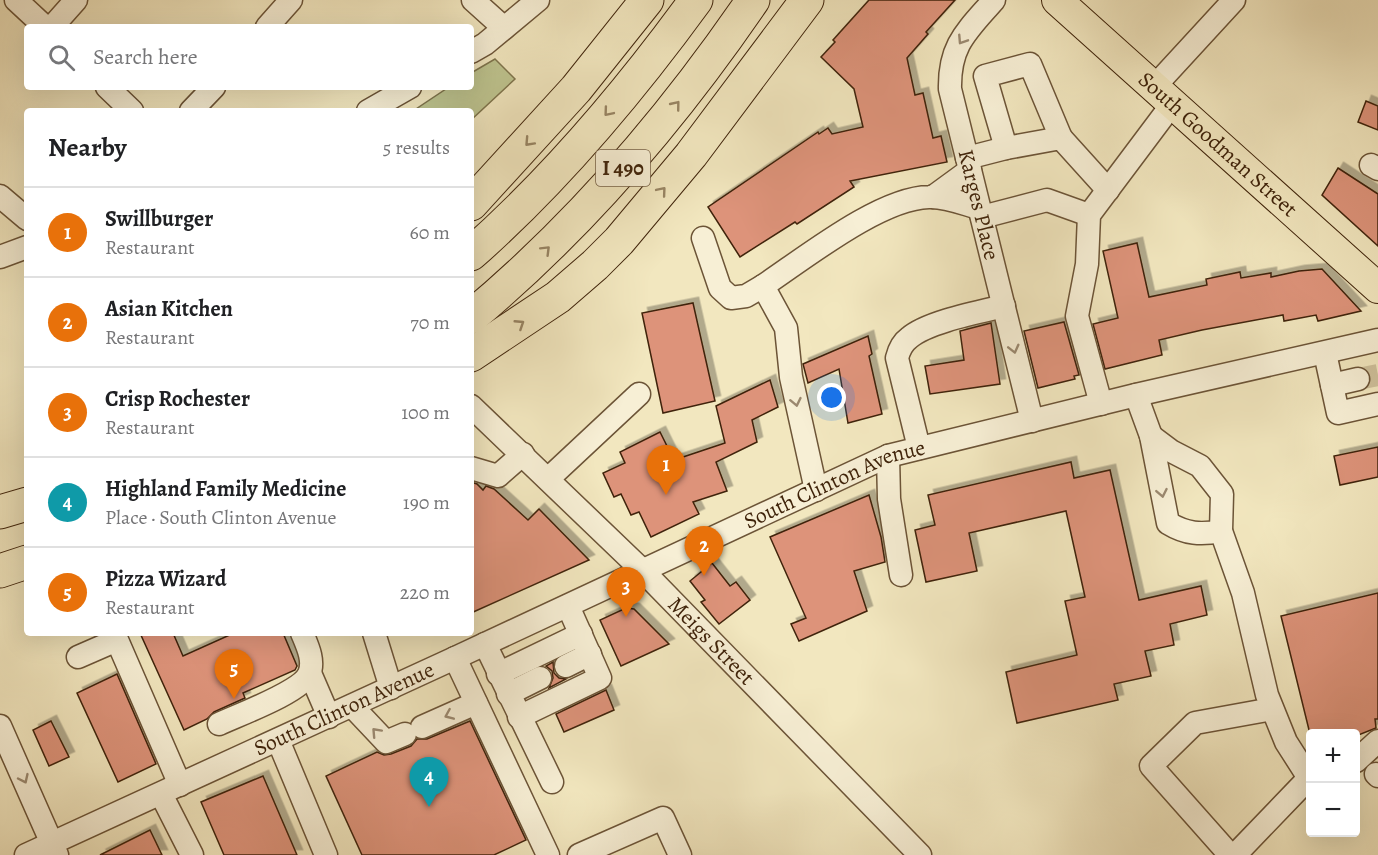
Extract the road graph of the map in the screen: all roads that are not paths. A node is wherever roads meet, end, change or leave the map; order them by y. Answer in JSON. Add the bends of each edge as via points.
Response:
{"nodes":[{"id":1,"x":16,"y":0,"type":"edge"},
{"id":2,"x":76,"y":0,"type":"edge"},
{"id":3,"x":291,"y":0,"type":"edge"},
{"id":4,"x":473,"y":0,"type":"edge"},
{"id":5,"x":538,"y":0,"type":"edge"},
{"id":6,"x":646,"y":0,"type":"edge"},
{"id":7,"x":696,"y":0,"type":"edge"},
{"id":8,"x":753,"y":0,"type":"edge"},
{"id":9,"x":807,"y":0,"type":"edge"},
{"id":10,"x":994,"y":0,"type":"edge"},
{"id":11,"x":1057,"y":0,"type":"edge"},
{"id":12,"x":1234,"y":0,"type":"edge"},
{"id":13,"x":42,"y":24,"type":"edge"},
{"id":14,"x":55,"y":24,"type":"edge"},
{"id":15,"x":270,"y":24,"type":"edge"},
{"id":16,"x":504,"y":28,"type":"junction"},
{"id":17,"x":474,"y":50,"type":"edge"},
{"id":18,"x":110,"y":90,"type":"edge"},
{"id":19,"x":211,"y":90,"type":"edge"},
{"id":20,"x":405,"y":90,"type":"edge"},
{"id":21,"x":1163,"y":95,"type":"junction"},
{"id":22,"x":129,"y":108,"type":"edge"},
{"id":23,"x":194,"y":108,"type":"edge"},
{"id":24,"x":373,"y":108,"type":"edge"},
{"id":25,"x":1061,"y":138,"type":"junction"},
{"id":26,"x":1006,"y":148,"type":"junction"},
{"id":27,"x":969,"y":164,"type":"junction"},
{"id":28,"x":1108,"y":190,"type":"junction"},
{"id":29,"x":0,"y":196,"type":"edge"},
{"id":30,"x":933,"y":197,"type":"junction"},
{"id":31,"x":474,"y":201,"type":"edge"},
{"id":32,"x":980,"y":212,"type":"junction"},
{"id":33,"x":1089,"y":215,"type":"junction"},
{"id":34,"x":24,"y":216,"type":"edge"},
{"id":35,"x":703,"y":238,"type":"dead end"},
{"id":36,"x":24,"y":248,"type":"edge"},
{"id":37,"x":474,"y":251,"type":"edge"},
{"id":38,"x":0,"y":257,"type":"edge"},
{"id":39,"x":763,"y":286,"type":"junction"},
{"id":40,"x":1378,"y":288,"type":"edge"},
{"id":41,"x":1004,"y":306,"type":"junction"},
{"id":42,"x":474,"y":314,"type":"edge"},
{"id":43,"x":1378,"y":340,"type":"edge"},
{"id":44,"x":1325,"y":352,"type":"junction"},
{"id":45,"x":474,"y":353,"type":"edge"},
{"id":46,"x":1359,"y":379,"type":"tunnel mouth"},
{"id":47,"x":1332,"y":385,"type":"junction"},
{"id":48,"x":639,"y":394,"type":"dead end"},
{"id":49,"x":1136,"y":394,"type":"junction"},
{"id":50,"x":1101,"y":404,"type":"junction"},
{"id":51,"x":1378,"y":404,"type":"edge"},
{"id":52,"x":476,"y":410,"type":"edge"},
{"id":53,"x":1032,"y":421,"type":"junction"},
{"id":54,"x":1151,"y":436,"type":"junction"},
{"id":55,"x":919,"y":448,"type":"junction"},
{"id":56,"x":523,"y":454,"type":"junction"},
{"id":57,"x":888,"y":456,"type":"junction"},
{"id":58,"x":474,"y":469,"type":"edge"},
{"id":59,"x":548,"y":478,"type":"junction"},
{"id":60,"x":816,"y":490,"type":"junction"},
{"id":61,"x":24,"y":505,"type":"edge"},
{"id":62,"x":0,"y":512,"type":"edge"},
{"id":63,"x":1221,"y":531,"type":"junction"},
{"id":64,"x":24,"y":563,"type":"edge"},
{"id":65,"x":0,"y":571,"type":"edge"},
{"id":66,"x":643,"y":571,"type":"junction"},
{"id":67,"x":901,"y":575,"type":"dead end"},
{"id":68,"x":568,"y":606,"type":"junction"},
{"id":69,"x":303,"y":636,"type":"edge"},
{"id":70,"x":375,"y":636,"type":"edge"},
{"id":71,"x":484,"y":644,"type":"junction"},
{"id":72,"x":585,"y":644,"type":"junction"},
{"id":73,"x":78,"y":657,"type":"dead end"},
{"id":74,"x":455,"y":658,"type":"junction"},
{"id":75,"x":566,"y":666,"type":"dead end"},
{"id":76,"x":310,"y":673,"type":"junction"},
{"id":77,"x":540,"y":678,"type":"dead end"},
{"id":78,"x":503,"y":684,"type":"junction"},
{"id":79,"x":391,"y":688,"type":"junction"},
{"id":80,"x":476,"y":703,"type":"junction"},
{"id":81,"x":352,"y":706,"type":"junction"},
{"id":82,"x":1272,"y":709,"type":"junction"},
{"id":83,"x":241,"y":714,"type":"junction"},
{"id":84,"x":329,"y":717,"type":"junction"},
{"id":85,"x":519,"y":717,"type":"junction"},
{"id":86,"x":219,"y":724,"type":"dead end"},
{"id":87,"x":0,"y":726,"type":"edge"},
{"id":88,"x":278,"y":740,"type":"junction"},
{"id":89,"x":1378,"y":741,"type":"edge"},
{"id":90,"x":257,"y":750,"type":"junction"},
{"id":91,"x":1360,"y":757,"type":"edge"},
{"id":92,"x":552,"y":782,"type":"dead end"},
{"id":93,"x":170,"y":790,"type":"junction"},
{"id":94,"x":55,"y":850,"type":"edge"},
{"id":95,"x":26,"y":855,"type":"edge"},
{"id":96,"x":192,"y":855,"type":"edge"},
{"id":97,"x":327,"y":855,"type":"edge"},
{"id":98,"x":548,"y":855,"type":"edge"},
{"id":99,"x":579,"y":855,"type":"edge"},
{"id":100,"x":680,"y":855,"type":"edge"},
{"id":101,"x":920,"y":855,"type":"edge"},
{"id":102,"x":1230,"y":855,"type":"edge"},
{"id":103,"x":1235,"y":855,"type":"edge"}],
"edges":[{"from":1,"to":13,"type":"street"},
{"from":2,"to":14,"type":"street"},
{"from":3,"to":15,"type":"street"},
{"from":4,"to":16,"type":"street"},
{"from":5,"to":16,"type":"street"},
{"from":6,"to":31,"type":"highway","one_way":true,"via":[[576,89]]},
{"from":7,"to":37,"type":"highway","number":"I 490","one_way":true,"via":[[582,144]]},
{"from":42,"to":8,"type":"highway","number":"I 490","one_way":true,"via":[[536,260],[600,194],[682,97]]},
{"from":45,"to":9,"type":"highway","one_way":true,"via":[[552,301],[619,241],[692,154]]},
{"from":10,"to":27,"type":"street","name":"Karges Place","one_way":true,"via":[[961,40],[950,70],[950,89]]},
{"from":11,"to":21,"type":"main road","name":"South Goodman Street"},
{"from":12,"to":21,"type":"street"},
{"from":16,"to":17,"type":"street"},
{"from":18,"to":22,"type":"street"},
{"from":19,"to":23,"type":"street"},
{"from":20,"to":24,"type":"street"},
{"from":21,"to":28,"type":"street"},
{"from":21,"to":40,"type":"main road","name":"South Goodman Street"},
{"from":25,"to":26,"type":"street"},
{"from":25,"to":26,"type":"street","via":[[1030,64],[985,76]]},
{"from":25,"to":28,"type":"street"},
{"from":26,"to":27,"type":"street"},
{"from":27,"to":30,"type":"street"},
{"from":27,"to":32,"type":"street","name":"Karges Place"},
{"from":28,"to":33,"type":"street"},
{"from":29,"to":34,"type":"street"},
{"from":30,"to":32,"type":"street"},
{"from":30,"to":39,"type":"street","via":[[893,205],[867,217]]},
{"from":32,"to":33,"type":"street","via":[[1047,200]]},
{"from":32,"to":41,"type":"street","name":"Karges Place"},
{"from":33,"to":50,"type":"street","via":[[1087,264],[1077,316]]},
{"from":35,"to":39,"type":"street","via":[[720,288],[731,298],[746,296]]},
{"from":36,"to":38,"type":"street"},
{"from":39,"to":60,"type":"street","one_way":true,"via":[[786,328],[791,377]]},
{"from":41,"to":53,"type":"street","name":"Karges Place","one_way":true},
{"from":41,"to":55,"type":"street","via":[[940,322],[910,337],[900,348],[897,358]]},
{"from":43,"to":44,"type":"street","name":"South Clinton Avenue"},
{"from":44,"to":47,"type":"street"},
{"from":44,"to":49,"type":"street","name":"South Clinton Avenue"},
{"from":46,"to":47,"type":"street"},
{"from":47,"to":51,"type":"street","via":[[1338,413]]},
{"from":48,"to":59,"type":"street"},
{"from":49,"to":50,"type":"street","name":"South Clinton Avenue"},
{"from":49,"to":54,"type":"street"},
{"from":50,"to":53,"type":"street","name":"South Clinton Avenue"},
{"from":52,"to":56,"type":"street","name":"Meigs Street"},
{"from":53,"to":55,"type":"street","name":"South Clinton Avenue"},
{"from":54,"to":63,"type":"street","via":[[1200,466],[1222,494]]},
{"from":54,"to":63,"type":"street","one_way":true,"via":[[1168,523],[1180,530],[1204,534]]},
{"from":55,"to":57,"type":"street","name":"South Clinton Avenue"},
{"from":56,"to":58,"type":"street","via":[[498,476]]},
{"from":56,"to":59,"type":"street","name":"Meigs Street"},
{"from":57,"to":60,"type":"street","name":"South Clinton Avenue"},
{"from":57,"to":67,"type":"street","via":[[889,499]]},
{"from":59,"to":66,"type":"street","name":"Meigs Street"},
{"from":60,"to":66,"type":"street","name":"South Clinton Avenue"},
{"from":61,"to":62,"type":"highway"},
{"from":63,"to":82,"type":"street","via":[[1243,593]]},
{"from":64,"to":65,"type":"highway"},
{"from":66,"to":68,"type":"street","name":"South Clinton Avenue"},
{"from":66,"to":101,"type":"street","name":"Meigs Street"},
{"from":68,"to":71,"type":"street","name":"South Clinton Avenue"},
{"from":68,"to":72,"type":"street"},
{"from":69,"to":76,"type":"street","via":[[309,651]]},
{"from":70,"to":79,"type":"street"},
{"from":71,"to":74,"type":"street","name":"South Clinton Avenue"},
{"from":71,"to":78,"type":"street"},
{"from":72,"to":75,"type":"street"},
{"from":72,"to":78,"type":"street"},
{"from":72,"to":85,"type":"street","via":[[600,678]]},
{"from":73,"to":93,"type":"street","via":[[117,640]]},
{"from":74,"to":79,"type":"street","name":"South Clinton Avenue"},
{"from":74,"to":80,"type":"street"},
{"from":76,"to":83,"type":"street","via":[[300,685]]},
{"from":76,"to":84,"type":"street"},
{"from":77,"to":78,"type":"street"},
{"from":78,"to":85,"type":"street"},
{"from":79,"to":81,"type":"street","name":"South Clinton Avenue"},
{"from":80,"to":81,"type":"street","one_way":true,"via":[[386,742]]},
{"from":80,"to":98,"type":"street"},
{"from":81,"to":84,"type":"street","name":"South Clinton Avenue"},
{"from":82,"to":102,"type":"street","via":[[1195,723],[1151,766]]},
{"from":82,"to":103,"type":"street","via":[[1286,742],[1309,778]]},
{"from":83,"to":86,"type":"street"},
{"from":83,"to":90,"type":"street"},
{"from":84,"to":88,"type":"street","name":"South Clinton Avenue"},
{"from":85,"to":92,"type":"street"},
{"from":87,"to":94,"type":"street","one_way":true},
{"from":88,"to":90,"type":"street","name":"South Clinton Avenue"},
{"from":88,"to":97,"type":"street"},
{"from":89,"to":91,"type":"street"},
{"from":90,"to":93,"type":"street","name":"South Clinton Avenue"},
{"from":93,"to":94,"type":"street","name":"South Clinton Avenue"},
{"from":93,"to":96,"type":"street"},
{"from":94,"to":95,"type":"street","name":"South Clinton Avenue"},
{"from":99,"to":100,"type":"street","via":[[663,818]]}]}
